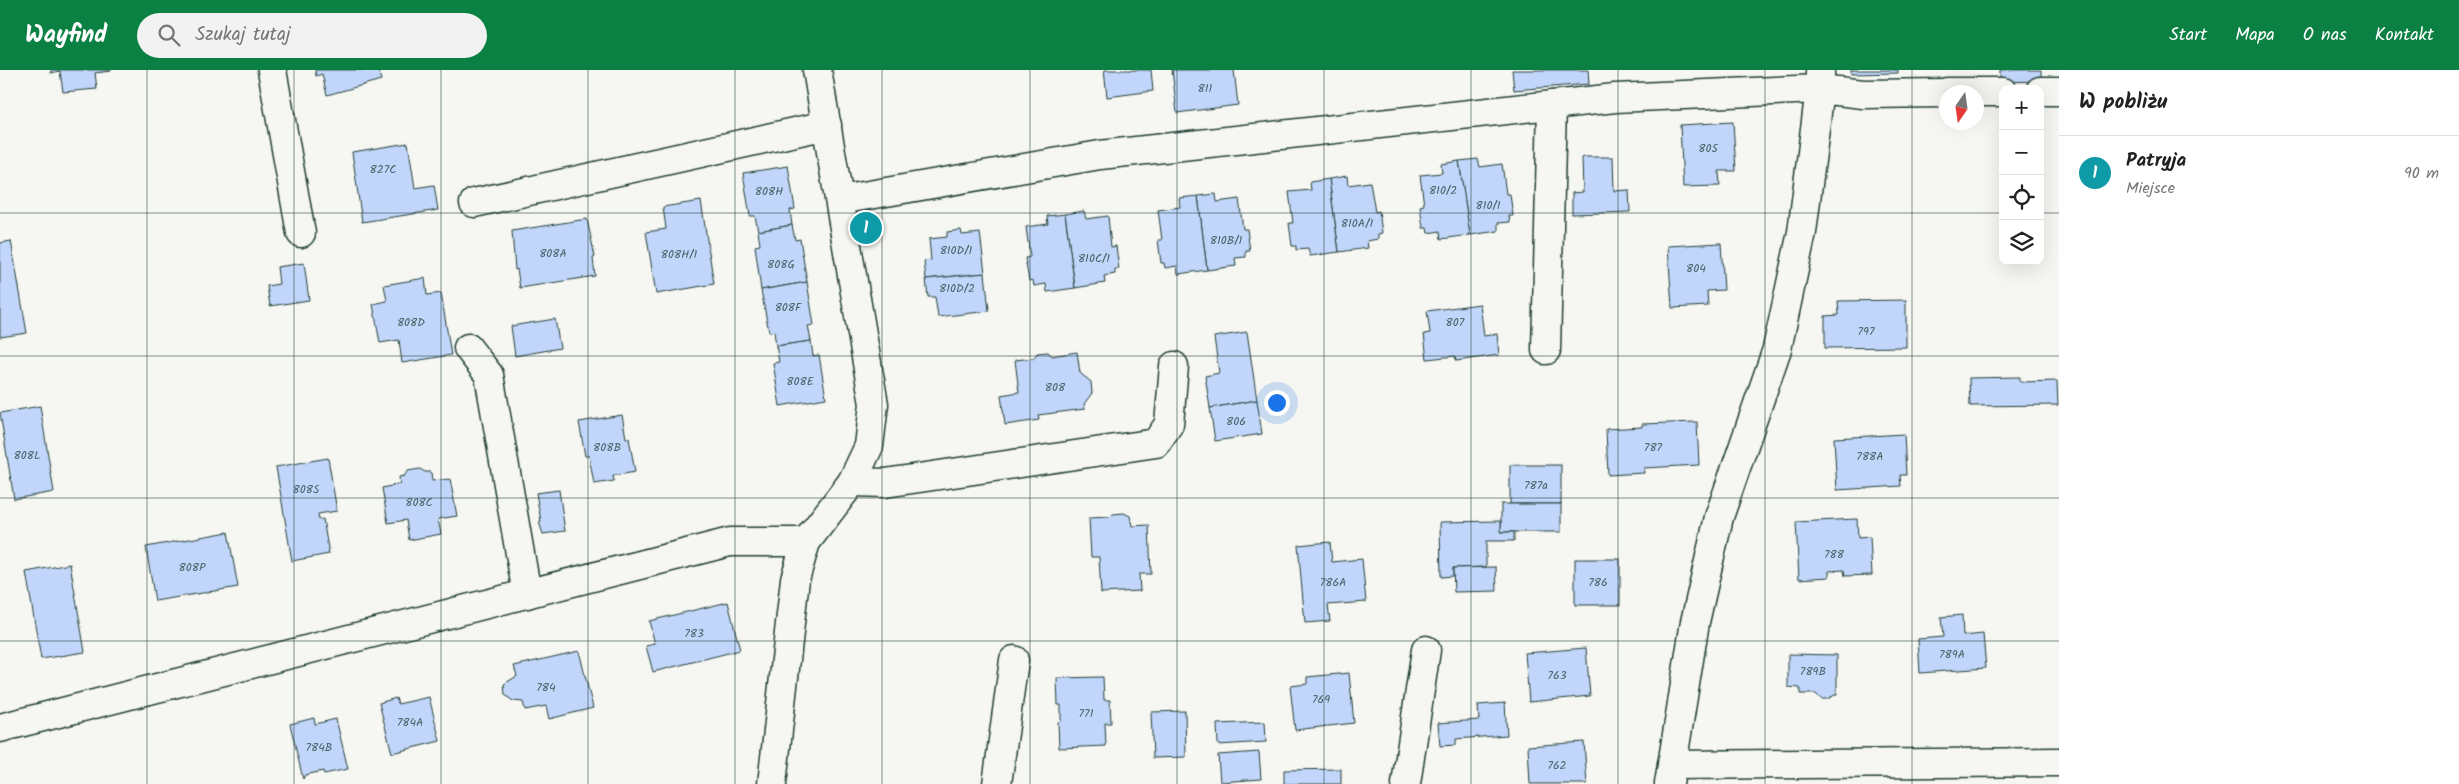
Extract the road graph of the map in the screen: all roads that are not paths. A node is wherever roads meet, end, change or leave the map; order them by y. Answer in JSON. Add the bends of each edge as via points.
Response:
{"nodes":[{"id":1,"x":272,"y":70,"type":"edge"},
{"id":2,"x":818,"y":70,"type":"edge"},
{"id":3,"x":1820,"y":80,"type":"edge"},
{"id":4,"x":2044,"y":91,"type":"edge"},
{"id":5,"x":2059,"y":91,"type":"edge"},
{"id":6,"x":1939,"y":92,"type":"edge"},
{"id":7,"x":1984,"y":92,"type":"edge"},
{"id":8,"x":1999,"y":92,"type":"edge"},
{"id":9,"x":1552,"y":105,"type":"junction"},
{"id":10,"x":827,"y":125,"type":"junction"},
{"id":11,"x":840,"y":200,"type":"junction"},
{"id":12,"x":474,"y":203,"type":"dead end"},
{"id":13,"x":301,"y":233,"type":"dead end"},
{"id":14,"x":468,"y":348,"type":"dead end"},
{"id":15,"x":1546,"y":350,"type":"dead end"},
{"id":16,"x":1174,"y":366,"type":"dead end"},
{"id":17,"x":852,"y":482,"type":"junction"},
{"id":18,"x":806,"y":542,"type":"junction"},
{"id":19,"x":527,"y":594,"type":"junction"},
{"id":20,"x":1426,"y":650,"type":"dead end"},
{"id":21,"x":1014,"y":660,"type":"dead end"},
{"id":22,"x":2,"y":720,"type":"edge"},
{"id":23,"x":2059,"y":762,"type":"edge"},
{"id":24,"x":1671,"y":774,"type":"edge"},
{"id":25,"x":772,"y":784,"type":"edge"},
{"id":26,"x":997,"y":784,"type":"edge"},
{"id":27,"x":1406,"y":784,"type":"edge"}],
"edges":[{"from":1,"to":13,"type":"street"},
{"from":2,"to":10,"type":"street"},
{"from":3,"to":6,"type":"street","via":[[1863,94]]},
{"from":3,"to":9,"type":"street"},
{"from":3,"to":24,"type":"street","via":[[1802,232],[1777,349],[1719,516],[1695,622]]},
{"from":4,"to":5,"type":"street"},
{"from":7,"to":8,"type":"street"},
{"from":9,"to":11,"type":"street","via":[[1100,155]]},
{"from":9,"to":15,"type":"street"},
{"from":10,"to":11,"type":"street"},
{"from":10,"to":12,"type":"street"},
{"from":11,"to":17,"type":"street","via":[[874,404],[869,446]]},
{"from":14,"to":19,"type":"street","via":[[489,375]]},
{"from":16,"to":17,"type":"street","via":[[1169,424],[1156,444],[885,483]]},
{"from":17,"to":18,"type":"street"},
{"from":18,"to":19,"type":"street","via":[[730,542]]},
{"from":18,"to":25,"type":"street","via":[[795,579]]},
{"from":19,"to":22,"type":"street"},
{"from":20,"to":27,"type":"street"},
{"from":21,"to":26,"type":"street"},
{"from":23,"to":24,"type":"street"}]}
